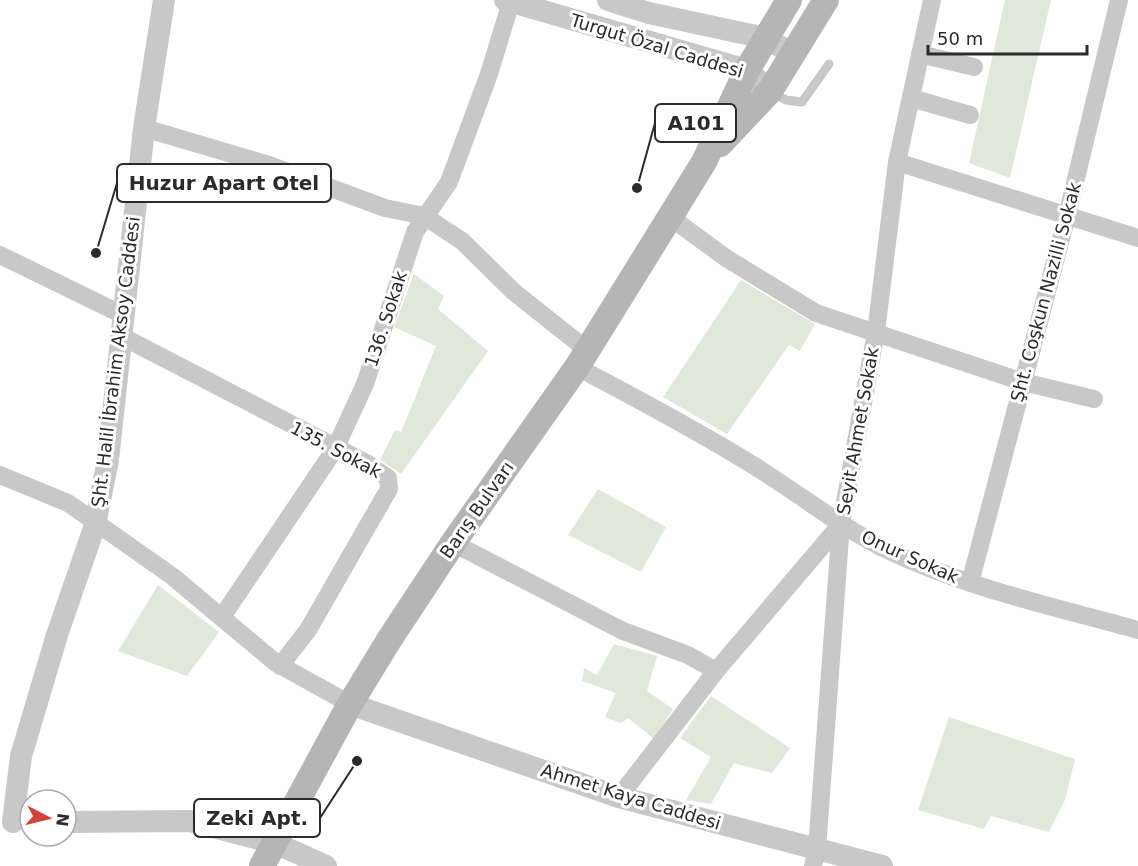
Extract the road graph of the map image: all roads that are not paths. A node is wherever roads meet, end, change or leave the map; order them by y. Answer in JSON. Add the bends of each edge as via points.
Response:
{"nodes":[{"id":1,"x":164,"y":0,"type":"edge"},
{"id":2,"x":608,"y":0,"type":"edge"},
{"id":3,"x":789,"y":0,"type":"edge"},
{"id":4,"x":826,"y":0,"type":"edge"},
{"id":5,"x":932,"y":0,"type":"edge"},
{"id":6,"x":1119,"y":0,"type":"edge"},
{"id":7,"x":508,"y":1,"type":"edge"},
{"id":8,"x":765,"y":38,"type":"junction"},
{"id":9,"x":792,"y":53,"type":"junction"},
{"id":10,"x":920,"y":54,"type":"junction"},
{"id":11,"x":829,"y":64,"type":"dead end"},
{"id":12,"x":974,"y":67,"type":"dead end"},
{"id":13,"x":747,"y":70,"type":"junction"},
{"id":14,"x":770,"y":91,"type":"junction"},
{"id":15,"x":911,"y":98,"type":"junction"},
{"id":16,"x":970,"y":115,"type":"dead end"},
{"id":17,"x":144,"y":128,"type":"junction"},
{"id":18,"x":704,"y":162,"type":"junction"},
{"id":19,"x":897,"y":162,"type":"junction"},
{"id":20,"x":424,"y":216,"type":"junction"},
{"id":21,"x":1067,"y":216,"type":"junction"},
{"id":22,"x":670,"y":217,"type":"junction"},
{"id":23,"x":1138,"y":238,"type":"edge"},
{"id":24,"x":0,"y":255,"type":"edge"},
{"id":25,"x":124,"y":326,"type":"junction"},
{"id":26,"x":876,"y":332,"type":"junction"},
{"id":27,"x":582,"y":359,"type":"junction"},
{"id":28,"x":1023,"y":382,"type":"junction"},
{"id":29,"x":1094,"y":399,"type":"dead end"},
{"id":30,"x":335,"y":449,"type":"junction"},
{"id":31,"x":0,"y":475,"type":"edge"},
{"id":32,"x":841,"y":524,"type":"junction"},
{"id":33,"x":95,"y":525,"type":"junction"},
{"id":34,"x":453,"y":543,"type":"junction"},
{"id":35,"x":970,"y":583,"type":"junction"},
{"id":36,"x":222,"y":617,"type":"junction"},
{"id":37,"x":1138,"y":630,"type":"edge"},
{"id":38,"x":280,"y":666,"type":"junction"},
{"id":39,"x":716,"y":671,"type":"junction"},
{"id":40,"x":350,"y":704,"type":"junction"},
{"id":41,"x":619,"y":797,"type":"junction"},
{"id":42,"x":14,"y":822,"type":"edge"},
{"id":43,"x":78,"y":822,"type":"edge"},
{"id":44,"x":275,"y":843,"type":"junction"},
{"id":45,"x":815,"y":858,"type":"edge"},
{"id":46,"x":262,"y":866,"type":"edge"},
{"id":47,"x":326,"y":866,"type":"edge"},
{"id":48,"x":882,"y":866,"type":"edge"}],
"edges":[{"from":1,"to":17,"type":"street","name":"Şht. Halil İbrahim Aksoy Caddesi"},
{"from":2,"to":8,"type":"street","name":"Turgut Özal Caddesi"},
{"from":3,"to":8,"type":"main road","name":"Barış Bulvarı"},
{"from":4,"to":9,"type":"main road","name":"Barış Bulvarı"},
{"from":5,"to":10,"type":"street","name":"Seyit Ahmet Sokak"},
{"from":6,"to":21,"type":"street","name":"Şht. Coşkun Nazilli Sokak"},
{"from":7,"to":13,"type":"street","name":"Turgut Özal Caddesi"},
{"from":7,"to":20,"type":"street","name":"136. Sokak","via":[[489,74],[449,183]]},
{"from":8,"to":9,"type":"street","name":"Turgut Özal Caddesi"},
{"from":8,"to":13,"type":"main road","name":"Barış Bulvarı"},
{"from":9,"to":14,"type":"main road","name":"Barış Bulvarı"},
{"from":10,"to":12,"type":"street"},
{"from":10,"to":15,"type":"street","name":"Seyit Ahmet Sokak"},
{"from":11,"to":14,"type":"lane","via":[[802,102],[786,100]]},
{"from":13,"to":14,"type":"street","name":"Turgut Özal Caddesi"},
{"from":13,"to":18,"type":"main road","name":"Barış Bulvarı"},
{"from":14,"to":18,"type":"main road","name":"Barış Bulvarı"},
{"from":15,"to":16,"type":"street"},
{"from":15,"to":19,"type":"street","name":"Seyit Ahmet Sokak"},
{"from":17,"to":20,"type":"street","via":[[269,165],[385,208]]},
{"from":17,"to":25,"type":"street","name":"Şht. Halil İbrahim Aksoy Caddesi"},
{"from":18,"to":22,"type":"main road","name":"Barış Bulvarı"},
{"from":19,"to":21,"type":"street"},
{"from":19,"to":26,"type":"street","name":"Seyit Ahmet Sokak"},
{"from":20,"to":27,"type":"street","name":"Onur Sokak","via":[[462,241]]},
{"from":20,"to":30,"type":"street","name":"136. Sokak","via":[[415,232],[364,384]]},
{"from":21,"to":23,"type":"street"},
{"from":21,"to":28,"type":"street","name":"Şht. Coşkun Nazilli Sokak"},
{"from":22,"to":26,"type":"street","via":[[726,258],[816,313]]},
{"from":22,"to":27,"type":"main road","name":"Barış Bulvarı"},
{"from":24,"to":25,"type":"street","name":"135. Sokak"},
{"from":25,"to":30,"type":"street","name":"135. Sokak"},
{"from":25,"to":33,"type":"street","name":"Şht. Halil İbrahim Aksoy Caddesi","via":[[108,460]]},
{"from":26,"to":28,"type":"street"},
{"from":26,"to":32,"type":"street","name":"Seyit Ahmet Sokak"},
{"from":27,"to":32,"type":"street","name":"Onur Sokak"},
{"from":27,"to":34,"type":"main road","name":"Barış Bulvarı"},
{"from":28,"to":29,"type":"street"},
{"from":28,"to":35,"type":"street","name":"Şht. Coşkun Nazilli Sokak"},
{"from":30,"to":36,"type":"street","name":"136. Sokak"},
{"from":30,"to":38,"type":"street","name":"135. Sokak","via":[[388,478],[389,489],[308,630]]},
{"from":31,"to":33,"type":"street","via":[[68,503]]},
{"from":32,"to":35,"type":"street","name":"Onur Sokak","via":[[884,548]]},
{"from":32,"to":39,"type":"street"},
{"from":32,"to":45,"type":"street","name":"Seyit Ahmet Sokak"},
{"from":33,"to":36,"type":"street","via":[[172,576]]},
{"from":33,"to":42,"type":"street","name":"Şht. Halil İbrahim Aksoy Caddesi","via":[[21,756]]},
{"from":34,"to":39,"type":"street","via":[[623,631],[688,655]]},
{"from":34,"to":40,"type":"main road","name":"Barış Bulvarı"},
{"from":35,"to":37,"type":"street","name":"Onur Sokak"},
{"from":36,"to":38,"type":"street"},
{"from":38,"to":40,"type":"street"},
{"from":39,"to":41,"type":"street"},
{"from":40,"to":41,"type":"street","name":"Ahmet Kaya Caddesi"},
{"from":40,"to":44,"type":"main road","name":"Barış Bulvarı"},
{"from":41,"to":45,"type":"street","name":"Ahmet Kaya Caddesi"},
{"from":43,"to":44,"type":"street","via":[[189,821]]},
{"from":44,"to":46,"type":"main road","name":"Barış Bulvarı"},
{"from":44,"to":47,"type":"street"},
{"from":45,"to":48,"type":"street","name":"Ahmet Kaya Caddesi"}]}
